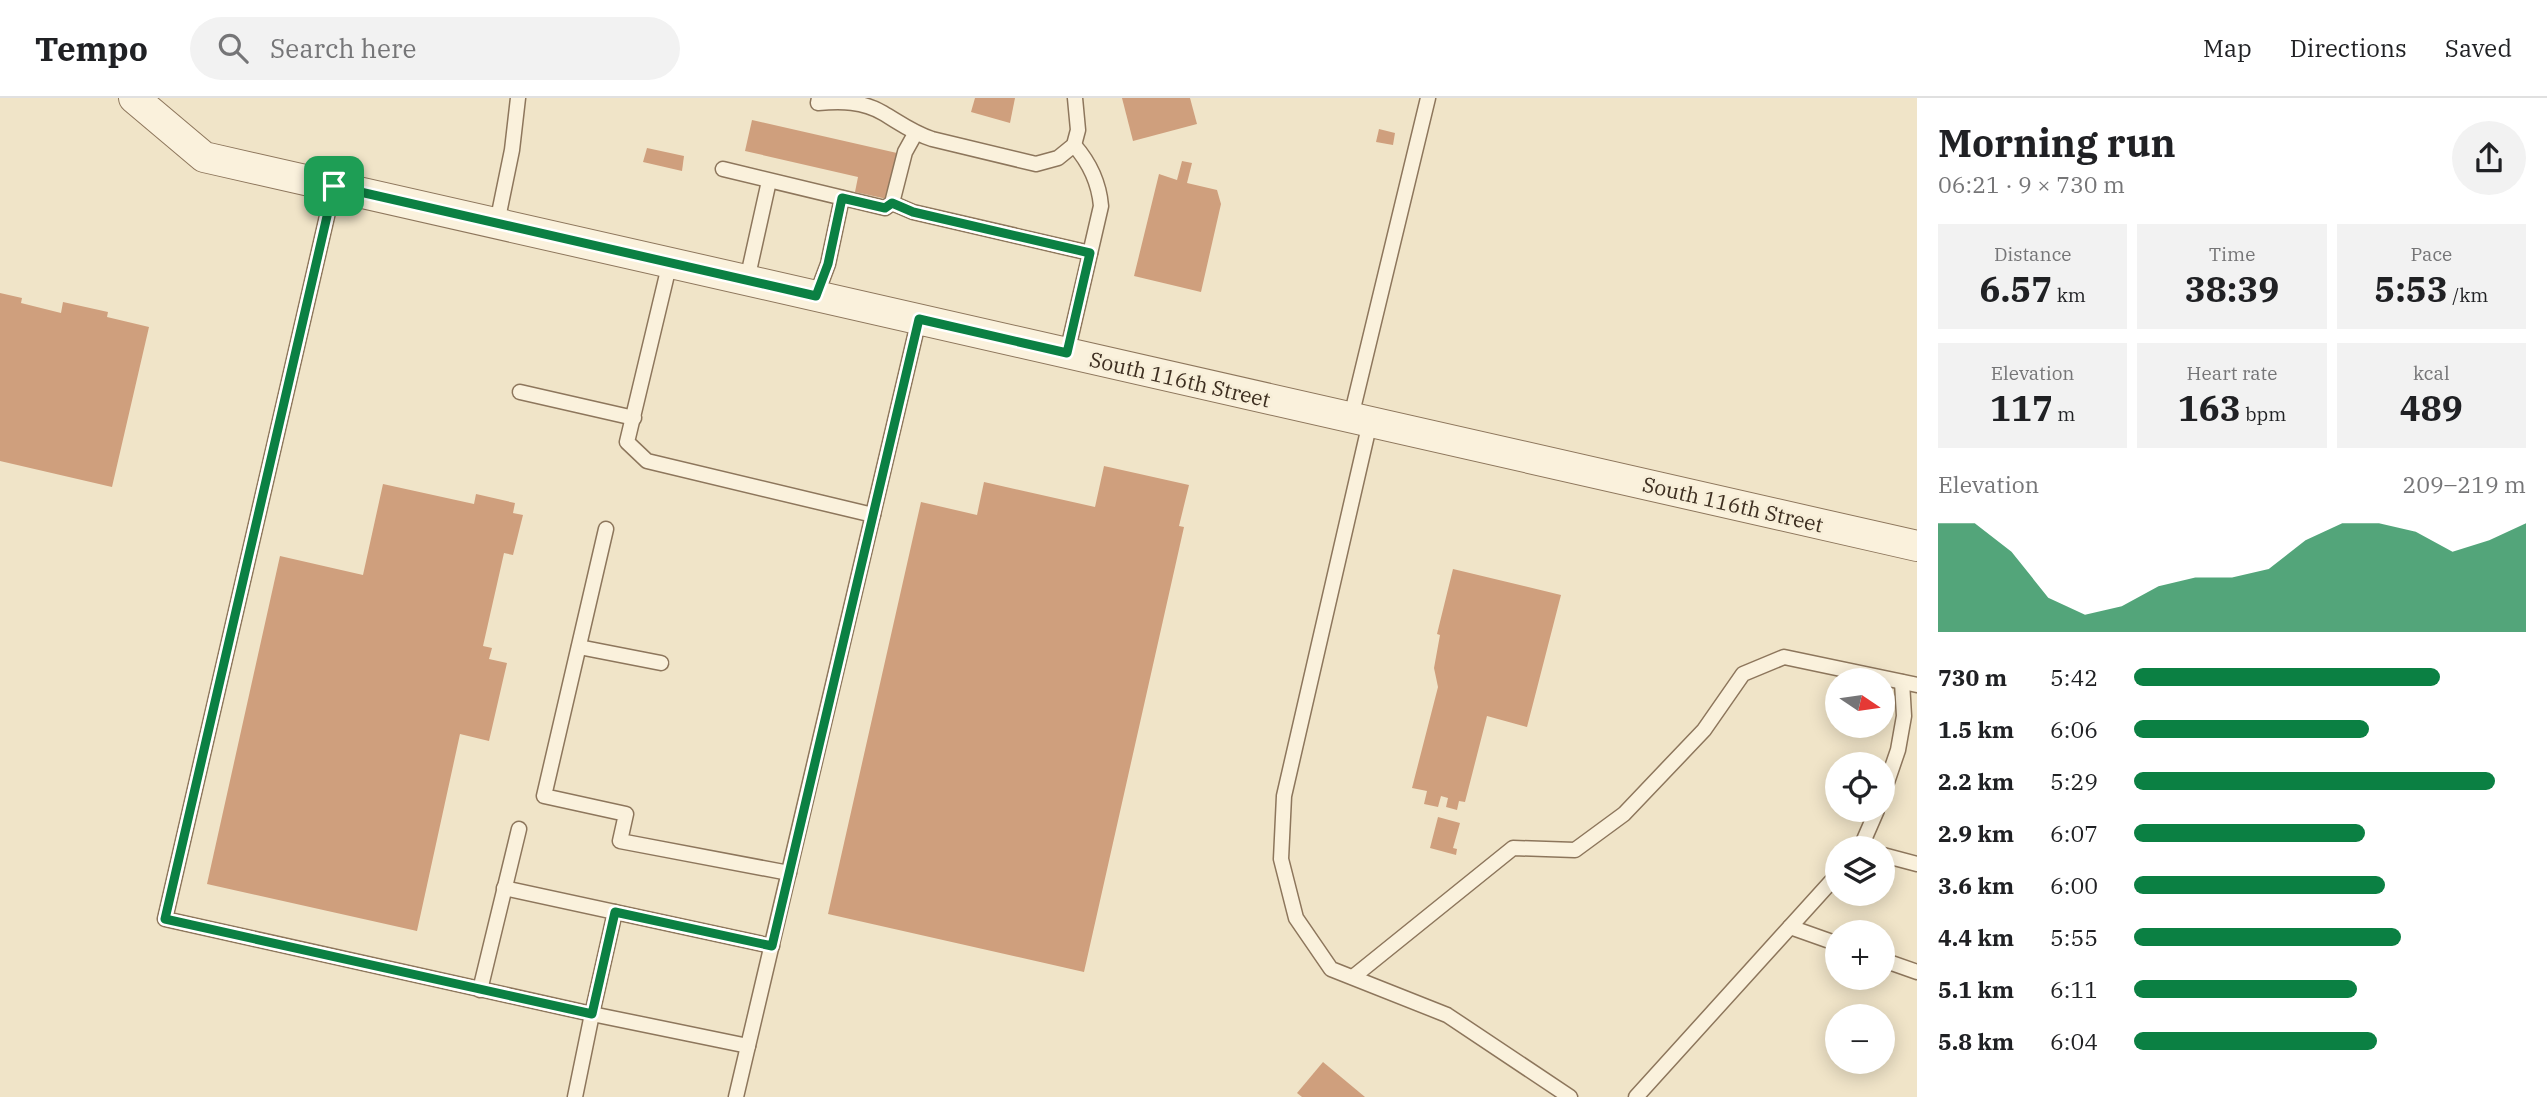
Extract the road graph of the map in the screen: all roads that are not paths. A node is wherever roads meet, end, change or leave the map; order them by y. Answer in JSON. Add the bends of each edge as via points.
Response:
{"nodes":[{"id":1,"x":134,"y":98,"type":"edge"},
{"id":2,"x":518,"y":98,"type":"edge"},
{"id":3,"x":819,"y":98,"type":"edge"},
{"id":4,"x":1075,"y":98,"type":"edge"},
{"id":5,"x":1428,"y":98,"type":"edge"},
{"id":6,"x":915,"y":134,"type":"junction"},
{"id":7,"x":1074,"y":145,"type":"junction"},
{"id":8,"x":723,"y":169,"type":"dead end"},
{"id":9,"x":769,"y":180,"type":"junction"},
{"id":10,"x":334,"y":186,"type":"junction"},
{"id":11,"x":842,"y":198,"type":"junction"},
{"id":12,"x":892,"y":203,"type":"junction"},
{"id":13,"x":497,"y":223,"type":"junction"},
{"id":14,"x":1090,"y":253,"type":"junction"},
{"id":15,"x":670,"y":262,"type":"junction"},
{"id":16,"x":747,"y":280,"type":"junction"},
{"id":17,"x":816,"y":296,"type":"junction"},
{"id":18,"x":919,"y":319,"type":"junction"},
{"id":19,"x":1067,"y":353,"type":"junction"},
{"id":20,"x":520,"y":392,"type":"dead end"},
{"id":21,"x":634,"y":418,"type":"junction"},
{"id":22,"x":1361,"y":420,"type":"junction"},
{"id":23,"x":873,"y":515,"type":"junction"},
{"id":24,"x":606,"y":529,"type":"dead end"},
{"id":25,"x":1917,"y":546,"type":"edge"},
{"id":26,"x":579,"y":647,"type":"junction"},
{"id":27,"x":661,"y":663,"type":"dead end"},
{"id":28,"x":1902,"y":682,"type":"junction"},
{"id":29,"x":1917,"y":685,"type":"edge"},
{"id":30,"x":1895,"y":759,"type":"edge"},
{"id":31,"x":519,"y":829,"type":"dead end"},
{"id":32,"x":1895,"y":858,"type":"edge"},
{"id":33,"x":1917,"y":864,"type":"edge"},
{"id":34,"x":789,"y":873,"type":"junction"},
{"id":35,"x":504,"y":888,"type":"junction"},
{"id":36,"x":1825,"y":888,"type":"edge"},
{"id":37,"x":615,"y":912,"type":"junction"},
{"id":38,"x":1790,"y":927,"type":"junction"},
{"id":39,"x":1825,"y":939,"type":"edge"},
{"id":40,"x":772,"y":946,"type":"junction"},
{"id":41,"x":1895,"y":964,"type":"edge"},
{"id":42,"x":1917,"y":972,"type":"edge"},
{"id":43,"x":1353,"y":977,"type":"junction"},
{"id":44,"x":480,"y":990,"type":"junction"},
{"id":45,"x":592,"y":1014,"type":"junction"},
{"id":46,"x":748,"y":1046,"type":"junction"},
{"id":47,"x":575,"y":1097,"type":"edge"},
{"id":48,"x":736,"y":1097,"type":"edge"},
{"id":49,"x":1570,"y":1097,"type":"edge"},
{"id":50,"x":1636,"y":1097,"type":"edge"}],
"edges":[{"from":1,"to":10,"type":"street","name":"South 116th Street","via":[[204,157]]},
{"from":2,"to":13,"type":"lane"},
{"from":3,"to":6,"type":"lane","via":[[818,103],[866,106]]},
{"from":4,"to":7,"type":"lane","via":[[1078,130]]},
{"from":5,"to":22,"type":"lane"},
{"from":6,"to":7,"type":"lane","via":[[1036,164],[1058,158]]},
{"from":6,"to":12,"type":"lane","via":[[905,152]]},
{"from":7,"to":14,"type":"lane","via":[[1086,158],[1100,192]]},
{"from":8,"to":9,"type":"lane"},
{"from":9,"to":11,"type":"lane"},
{"from":9,"to":16,"type":"lane"},
{"from":10,"to":13,"type":"street","name":"South 116th Street"},
{"from":10,"to":44,"type":"lane","via":[[165,919]]},
{"from":11,"to":12,"type":"lane","via":[[885,208]]},
{"from":11,"to":17,"type":"lane"},
{"from":12,"to":14,"type":"lane","via":[[913,212]]},
{"from":13,"to":15,"type":"street","name":"South 116th Street"},
{"from":14,"to":19,"type":"lane"},
{"from":15,"to":16,"type":"street","name":"South 116th Street"},
{"from":15,"to":21,"type":"lane"},
{"from":16,"to":17,"type":"street","name":"South 116th Street"},
{"from":17,"to":18,"type":"street","name":"South 116th Street"},
{"from":18,"to":19,"type":"street","name":"South 116th Street"},
{"from":18,"to":23,"type":"lane"},
{"from":19,"to":22,"type":"street","name":"South 116th Street"},
{"from":20,"to":21,"type":"lane"},
{"from":21,"to":23,"type":"lane","via":[[627,442],[647,461]]},
{"from":22,"to":25,"type":"street","name":"South 116th Street"},
{"from":22,"to":43,"type":"lane","via":[[1284,796],[1281,859],[1296,918],[1331,969]]},
{"from":23,"to":34,"type":"lane"},
{"from":24,"to":26,"type":"lane"},
{"from":26,"to":27,"type":"lane"},
{"from":26,"to":34,"type":"lane","via":[[544,796],[626,814],[620,841]]},
{"from":28,"to":29,"type":"lane"},
{"from":28,"to":30,"type":"lane","via":[[1904,716]]},
{"from":28,"to":43,"type":"lane","via":[[1784,657],[1743,674],[1704,730],[1624,814],[1575,850],[1513,848]]},
{"from":31,"to":35,"type":"lane"},
{"from":32,"to":33,"type":"lane"},
{"from":34,"to":40,"type":"lane"},
{"from":35,"to":37,"type":"lane"},
{"from":35,"to":44,"type":"lane"},
{"from":36,"to":38,"type":"lane"},
{"from":37,"to":40,"type":"lane"},
{"from":37,"to":45,"type":"lane"},
{"from":38,"to":39,"type":"lane"},
{"from":38,"to":50,"type":"lane"},
{"from":40,"to":46,"type":"lane"},
{"from":41,"to":42,"type":"lane"},
{"from":43,"to":49,"type":"lane","via":[[1447,1015]]},
{"from":44,"to":45,"type":"lane"},
{"from":45,"to":46,"type":"lane"},
{"from":45,"to":47,"type":"lane"},
{"from":46,"to":48,"type":"lane"}]}
